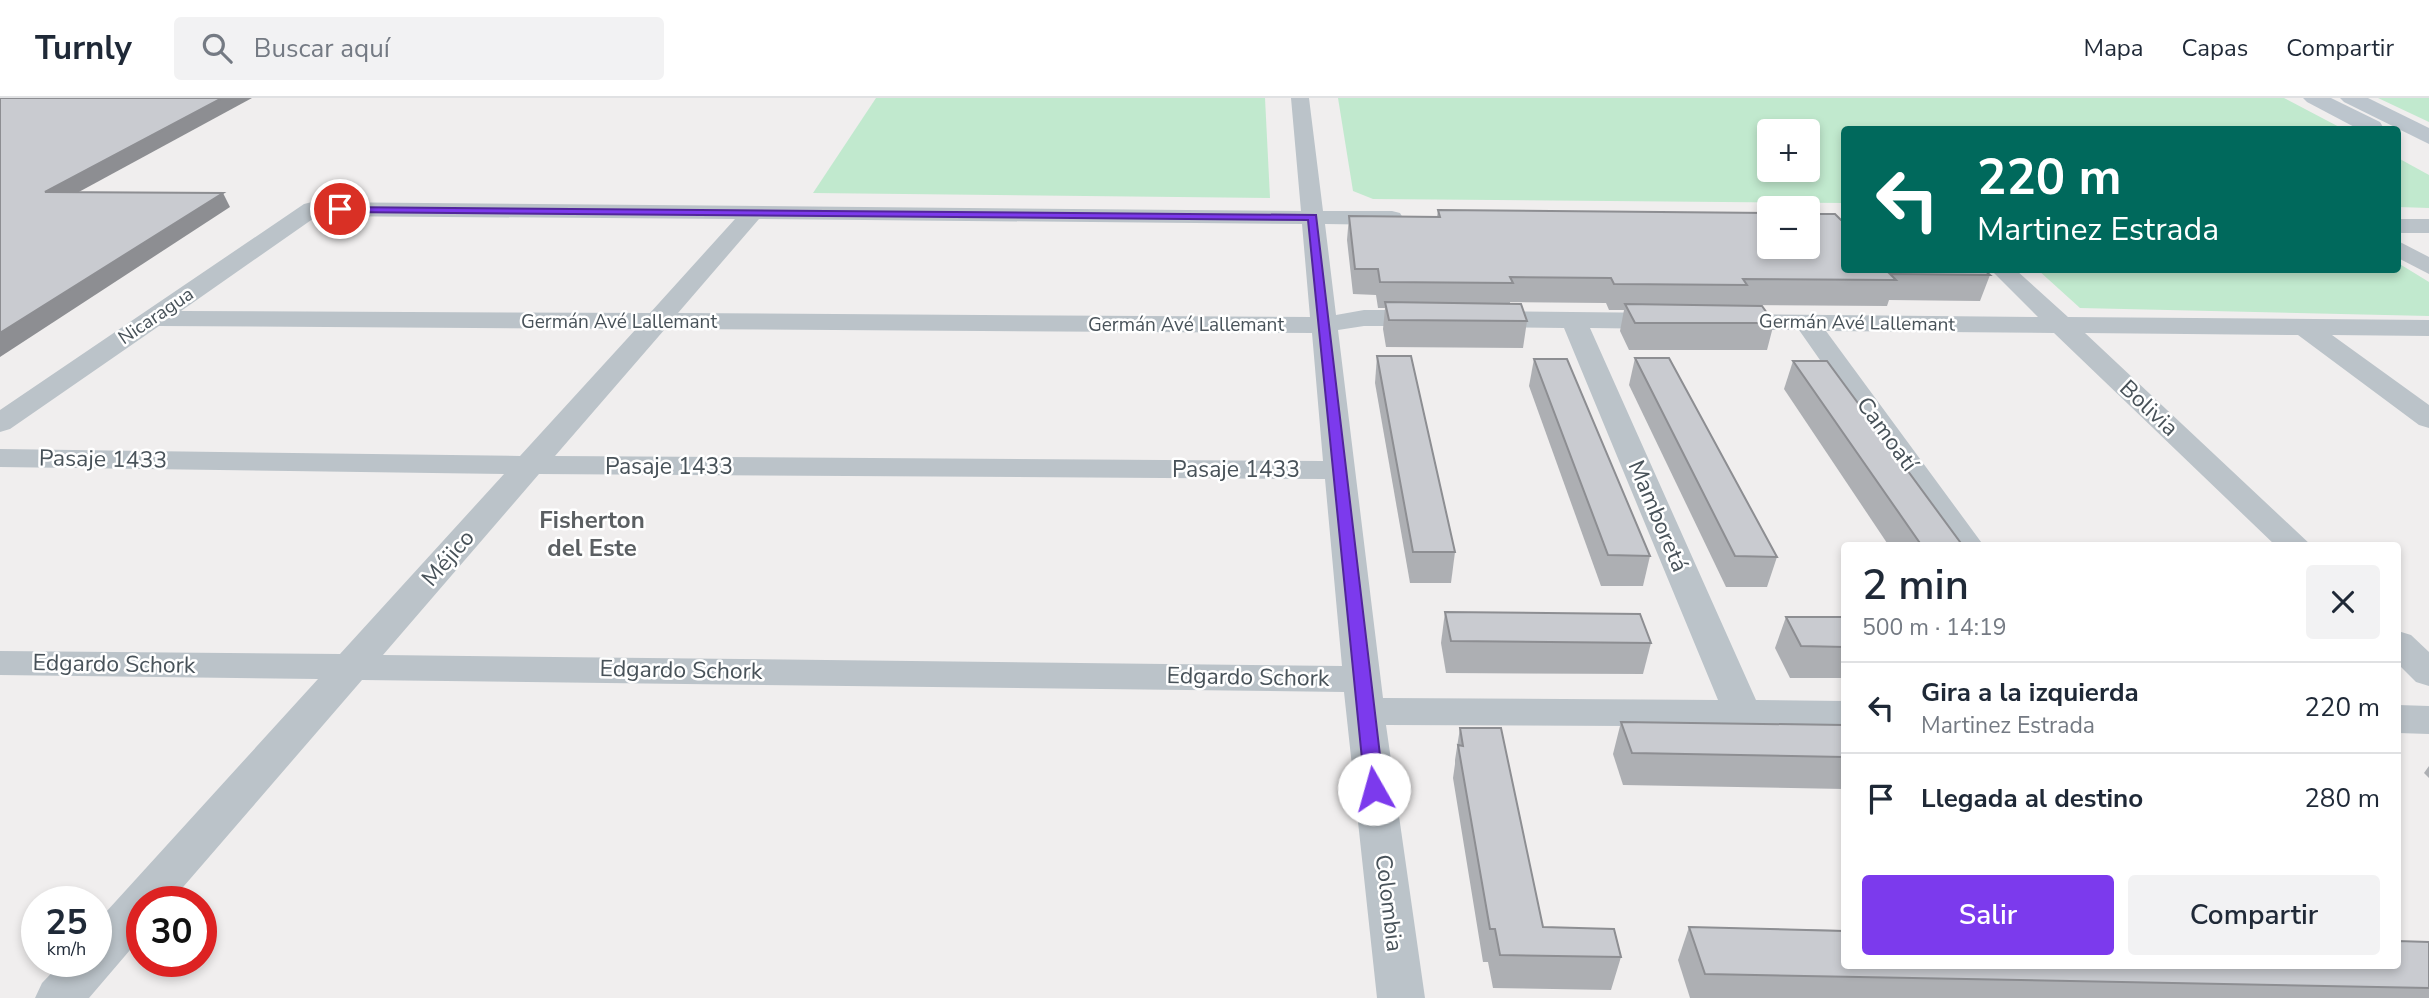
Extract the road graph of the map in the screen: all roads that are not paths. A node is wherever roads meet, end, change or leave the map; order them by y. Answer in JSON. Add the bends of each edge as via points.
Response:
{"nodes":[{"id":1,"x":1300,"y":98,"type":"edge"},
{"id":2,"x":2314,"y":98,"type":"edge"},
{"id":3,"x":2351,"y":98,"type":"edge"},
{"id":4,"x":2368,"y":126,"type":"edge"},
{"id":5,"x":2429,"y":137,"type":"edge"},
{"id":6,"x":2401,"y":143,"type":"edge"},
{"id":7,"x":2429,"y":157,"type":"edge"},
{"id":8,"x":752,"y":214,"type":"junction"},
{"id":9,"x":1313,"y":217,"type":"junction"},
{"id":10,"x":1409,"y":218,"type":"edge"},
{"id":11,"x":2401,"y":226,"type":"edge"},
{"id":12,"x":2429,"y":226,"type":"edge"},
{"id":13,"x":2401,"y":250,"type":"edge"},
{"id":14,"x":2429,"y":267,"type":"edge"},
{"id":15,"x":2006,"y":273,"type":"edge"},
{"id":16,"x":152,"y":318,"type":"junction"},
{"id":17,"x":1573,"y":319,"type":"junction"},
{"id":18,"x":658,"y":323,"type":"junction"},
{"id":19,"x":1807,"y":323,"type":"junction"},
{"id":20,"x":1324,"y":325,"type":"junction"},
{"id":21,"x":2062,"y":325,"type":"junction"},
{"id":22,"x":2304,"y":327,"type":"junction"},
{"id":23,"x":2429,"y":328,"type":"edge"},
{"id":24,"x":2429,"y":419,"type":"edge"},
{"id":25,"x":0,"y":423,"type":"edge"},
{"id":26,"x":0,"y":458,"type":"edge"},
{"id":27,"x":530,"y":465,"type":"junction"},
{"id":28,"x":1339,"y":470,"type":"junction"},
{"id":29,"x":1964,"y":542,"type":"edge"},
{"id":30,"x":2291,"y":542,"type":"edge"},
{"id":31,"x":2401,"y":646,"type":"edge"},
{"id":32,"x":0,"y":663,"type":"edge"},
{"id":33,"x":352,"y":666,"type":"junction"},
{"id":34,"x":2429,"y":673,"type":"edge"},
{"id":35,"x":1363,"y":695,"type":"junction"},
{"id":36,"x":1743,"y":713,"type":"junction"},
{"id":37,"x":1841,"y":714,"type":"edge"},
{"id":38,"x":2401,"y":719,"type":"edge"},
{"id":39,"x":2429,"y":720,"type":"edge"},
{"id":40,"x":158,"y":886,"type":"edge"},
{"id":41,"x":126,"y":922,"type":"edge"},
{"id":42,"x":112,"y":938,"type":"edge"},
{"id":43,"x":78,"y":977,"type":"edge"},
{"id":44,"x":59,"y":998,"type":"edge"},
{"id":45,"x":1401,"y":998,"type":"edge"}],
"edges":[{"from":1,"to":9,"type":"street","name":"Colombia"},
{"from":2,"to":4,"type":"main road"},
{"from":3,"to":5,"type":"main road"},
{"from":6,"to":7,"type":"main road"},
{"from":8,"to":9,"type":"street"},
{"from":8,"to":16,"type":"street","name":"Nicaragua","via":[[312,209]]},
{"from":8,"to":18,"type":"street","name":"Méjico"},
{"from":9,"to":10,"type":"street"},
{"from":9,"to":20,"type":"street","name":"Colombia"},
{"from":11,"to":12,"type":"street"},
{"from":13,"to":14,"type":"street"},
{"from":15,"to":21,"type":"street","name":"Bolivia"},
{"from":16,"to":18,"type":"street","name":"Germán Avé Lallemant"},
{"from":16,"to":25,"type":"street","name":"Nicaragua"},
{"from":17,"to":19,"type":"street","name":"Germán Avé Lallemant"},
{"from":17,"to":20,"type":"street","name":"Germán Avé Lallemant","via":[[1364,318]]},
{"from":17,"to":36,"type":"street","name":"Mamboretá"},
{"from":18,"to":20,"type":"street","name":"Germán Avé Lallemant"},
{"from":18,"to":27,"type":"street","name":"Méjico"},
{"from":19,"to":21,"type":"street","name":"Germán Avé Lallemant"},
{"from":19,"to":29,"type":"street","name":"Camoatí"},
{"from":20,"to":28,"type":"street","name":"Colombia"},
{"from":21,"to":22,"type":"street","name":"Germán Avé Lallemant"},
{"from":21,"to":30,"type":"street","name":"Bolivia"},
{"from":22,"to":23,"type":"street","name":"Germán Avé Lallemant"},
{"from":22,"to":24,"type":"street"},
{"from":26,"to":27,"type":"street","name":"Pasaje 1433"},
{"from":27,"to":28,"type":"street","name":"Pasaje 1433"},
{"from":27,"to":33,"type":"street","name":"Méjico"},
{"from":28,"to":35,"type":"street","name":"Colombia"},
{"from":31,"to":34,"type":"street"},
{"from":32,"to":33,"type":"street","name":"Edgardo Schork"},
{"from":33,"to":35,"type":"street","name":"Edgardo Schork"},
{"from":33,"to":40,"type":"street","name":"Méjico"},
{"from":35,"to":36,"type":"street","name":"Edgardo Schork"},
{"from":35,"to":45,"type":"street","name":"Colombia"},
{"from":36,"to":37,"type":"street","name":"Edgardo Schork"},
{"from":38,"to":39,"type":"street"},
{"from":41,"to":42,"type":"street","name":"Méjico"},
{"from":43,"to":44,"type":"street"}]}
